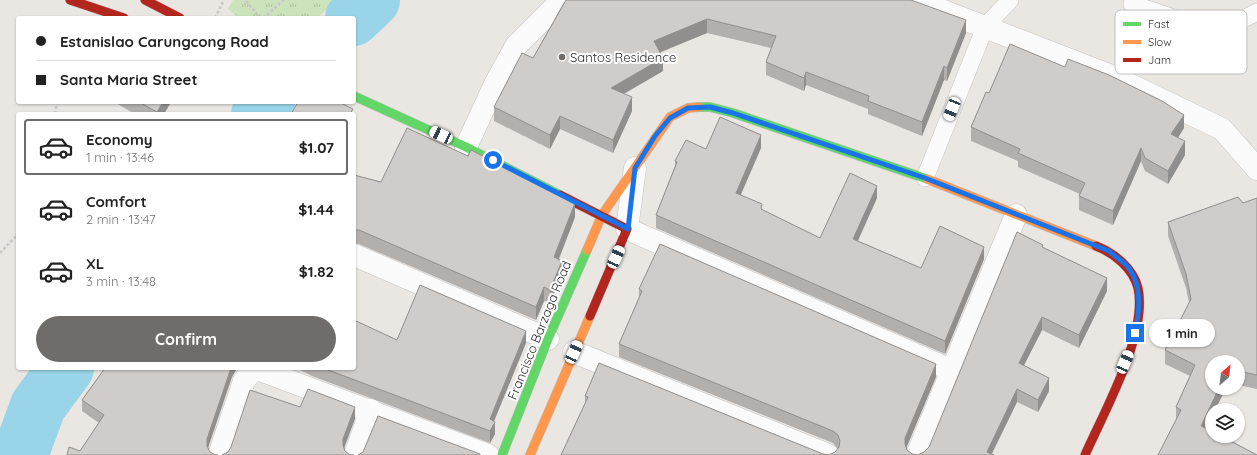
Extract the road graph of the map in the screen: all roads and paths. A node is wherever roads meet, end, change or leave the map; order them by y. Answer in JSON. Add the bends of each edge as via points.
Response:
{"nodes":[{"id":1,"x":70,"y":0,"type":"edge"},
{"id":2,"x":145,"y":0,"type":"edge"},
{"id":3,"x":224,"y":0,"type":"edge"},
{"id":4,"x":246,"y":0,"type":"edge"},
{"id":5,"x":284,"y":0,"type":"edge"},
{"id":6,"x":562,"y":0,"type":"edge"},
{"id":7,"x":915,"y":0,"type":"edge"},
{"id":8,"x":1010,"y":0,"type":"edge"},
{"id":9,"x":1132,"y":4,"type":"dead end"},
{"id":10,"x":1150,"y":10,"type":"edge"},
{"id":11,"x":1257,"y":12,"type":"edge"},
{"id":12,"x":118,"y":16,"type":"edge"},
{"id":13,"x":176,"y":16,"type":"edge"},
{"id":14,"x":216,"y":16,"type":"edge"},
{"id":15,"x":260,"y":16,"type":"edge"},
{"id":16,"x":264,"y":16,"type":"edge"},
{"id":17,"x":1247,"y":17,"type":"edge"},
{"id":18,"x":985,"y":27,"type":"junction"},
{"id":19,"x":356,"y":97,"type":"edge"},
{"id":20,"x":466,"y":147,"type":"junction"},
{"id":21,"x":635,"y":168,"type":"junction"},
{"id":22,"x":1257,"y":169,"type":"edge"},
{"id":23,"x":925,"y":178,"type":"junction"},
{"id":24,"x":602,"y":215,"type":"junction"},
{"id":25,"x":1016,"y":215,"type":"junction"},
{"id":26,"x":628,"y":229,"type":"junction"},
{"id":27,"x":16,"y":236,"type":"edge"},
{"id":28,"x":0,"y":253,"type":"edge"},
{"id":29,"x":356,"y":256,"type":"edge"},
{"id":30,"x":548,"y":339,"type":"junction"},
{"id":31,"x":574,"y":352,"type":"junction"},
{"id":32,"x":951,"y":370,"type":"junction"},
{"id":33,"x":370,"y":410,"type":"junction"},
{"id":34,"x":219,"y":455,"type":"edge"},
{"id":35,"x":355,"y":455,"type":"edge"},
{"id":36,"x":488,"y":455,"type":"edge"},
{"id":37,"x":502,"y":455,"type":"edge"},
{"id":38,"x":530,"y":455,"type":"edge"},
{"id":39,"x":828,"y":455,"type":"edge"},
{"id":40,"x":917,"y":455,"type":"edge"},
{"id":41,"x":1085,"y":455,"type":"edge"}],
"edges":[{"from":1,"to":12,"type":"street"},
{"from":2,"to":13,"type":"street"},
{"from":3,"to":14,"type":"path"},
{"from":4,"to":15,"type":"path"},
{"from":5,"to":16,"type":"path"},
{"from":6,"to":20,"type":"street","via":[[516,46]]},
{"from":7,"to":18,"type":"street"},
{"from":8,"to":18,"type":"lane"},
{"from":9,"to":10,"type":"lane"},
{"from":11,"to":17,"type":"lane"},
{"from":18,"to":22,"type":"street","via":[[1114,77],[1222,129]]},
{"from":18,"to":23,"type":"lane"},
{"from":19,"to":20,"type":"street"},
{"from":20,"to":24,"type":"street"},
{"from":21,"to":23,"type":"street","name":"Francisco Barzaga Road","via":[[670,118],[688,108],[710,107]]},
{"from":21,"to":24,"type":"street","name":"Francisco Barzaga Road"},
{"from":21,"to":26,"type":"street"},
{"from":23,"to":25,"type":"street","name":"Francisco Barzaga Road"},
{"from":24,"to":26,"type":"street"},
{"from":24,"to":30,"type":"street","name":"Francisco Barzaga Road"},
{"from":25,"to":32,"type":"street"},
{"from":25,"to":41,"type":"street","name":"Francisco Barzaga Road","via":[[1109,251],[1127,266],[1138,288],[1139,318],[1131,348]]},
{"from":26,"to":31,"type":"street"},
{"from":26,"to":32,"type":"street"},
{"from":27,"to":28,"type":"path"},
{"from":29,"to":30,"type":"street"},
{"from":30,"to":37,"type":"street","name":"Francisco Barzaga Road"},
{"from":31,"to":38,"type":"street"},
{"from":31,"to":39,"type":"street"},
{"from":32,"to":40,"type":"street"},
{"from":33,"to":34,"type":"street","via":[[260,370],[251,372],[244,380]]},
{"from":33,"to":35,"type":"street"},
{"from":33,"to":36,"type":"street"}]}
